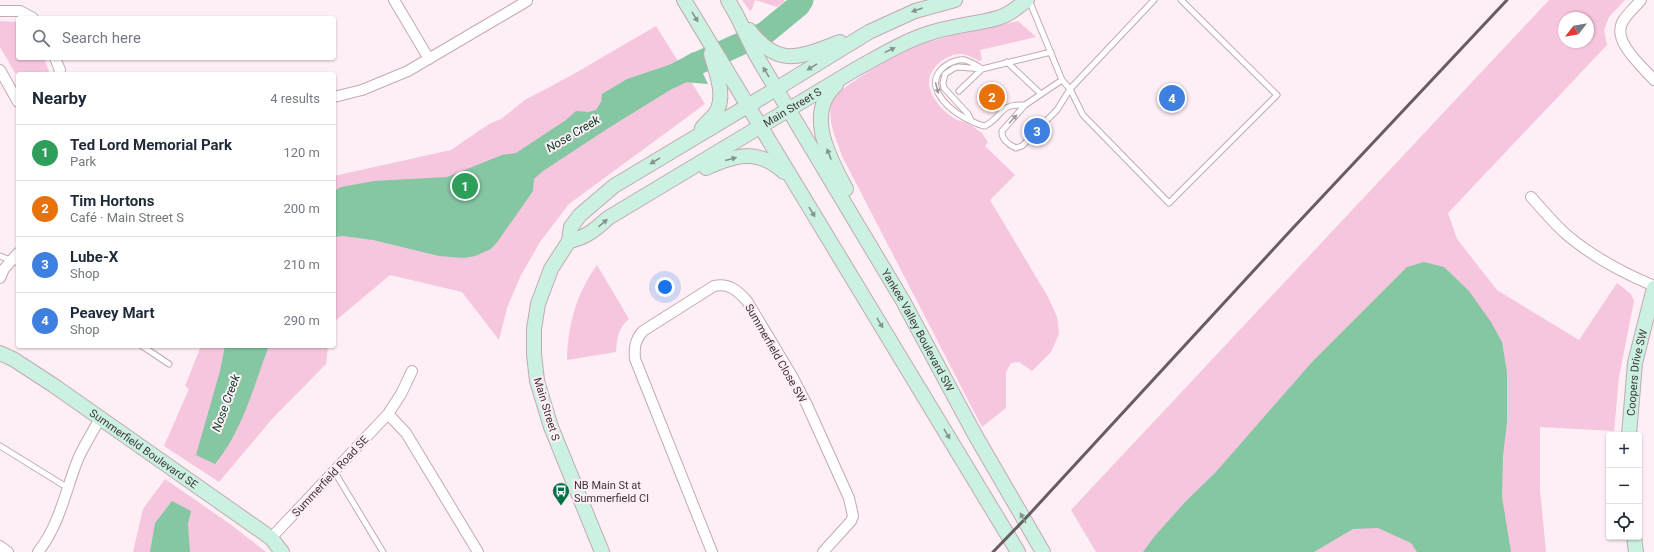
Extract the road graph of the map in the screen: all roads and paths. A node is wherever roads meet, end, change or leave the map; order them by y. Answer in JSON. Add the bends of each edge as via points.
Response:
{"nodes":[{"id":1,"x":394,"y":0,"type":"edge"},
{"id":2,"x":684,"y":0,"type":"edge"},
{"id":3,"x":728,"y":0,"type":"edge"},
{"id":4,"x":955,"y":0,"type":"edge"},
{"id":5,"x":1028,"y":0,"type":"edge"},
{"id":6,"x":1154,"y":0,"type":"edge"},
{"id":7,"x":1181,"y":0,"type":"edge"},
{"id":8,"x":1641,"y":0,"type":"edge"},
{"id":9,"x":527,"y":1,"type":"edge"},
{"id":10,"x":0,"y":11,"type":"edge"},
{"id":11,"x":29,"y":16,"type":"edge"},
{"id":12,"x":737,"y":16,"type":"junction"},
{"id":13,"x":869,"y":32,"type":"junction"},
{"id":14,"x":705,"y":35,"type":"junction"},
{"id":15,"x":1051,"y":52,"type":"junction"},
{"id":16,"x":429,"y":59,"type":"junction"},
{"id":17,"x":56,"y":60,"type":"edge"},
{"id":18,"x":1007,"y":62,"type":"junction"},
{"id":19,"x":856,"y":68,"type":"junction"},
{"id":20,"x":982,"y":69,"type":"junction"},
{"id":21,"x":0,"y":70,"type":"edge"},
{"id":22,"x":60,"y":72,"type":"edge"},
{"id":23,"x":1062,"y":80,"type":"junction"},
{"id":24,"x":1654,"y":80,"type":"edge"},
{"id":25,"x":1070,"y":88,"type":"junction"},
{"id":26,"x":776,"y":89,"type":"junction"},
{"id":27,"x":959,"y":91,"type":"dead end"},
{"id":28,"x":1041,"y":94,"type":"junction"},
{"id":29,"x":336,"y":96,"type":"edge"},
{"id":30,"x":16,"y":98,"type":"edge"},
{"id":31,"x":1025,"y":105,"type":"junction"},
{"id":32,"x":748,"y":106,"type":"junction"},
{"id":33,"x":789,"y":110,"type":"junction"},
{"id":34,"x":971,"y":121,"type":"junction"},
{"id":35,"x":1043,"y":124,"type":"dead end"},
{"id":36,"x":761,"y":127,"type":"junction"},
{"id":37,"x":1031,"y":137,"type":"dead end"},
{"id":38,"x":688,"y":141,"type":"junction"},
{"id":39,"x":792,"y":179,"type":"junction"},
{"id":40,"x":644,"y":197,"type":"junction"},
{"id":41,"x":1531,"y":197,"type":"dead end"},
{"id":42,"x":569,"y":241,"type":"junction"},
{"id":43,"x":0,"y":256,"type":"edge"},
{"id":44,"x":16,"y":259,"type":"edge"},
{"id":45,"x":0,"y":278,"type":"edge"},
{"id":46,"x":1654,"y":287,"type":"edge"},
{"id":47,"x":903,"y":301,"type":"junction"},
{"id":48,"x":145,"y":348,"type":"edge"},
{"id":49,"x":0,"y":353,"type":"edge"},
{"id":50,"x":169,"y":364,"type":"dead end"},
{"id":51,"x":412,"y":371,"type":"dead end"},
{"id":52,"x":388,"y":414,"type":"junction"},
{"id":53,"x":100,"y":418,"type":"junction"},
{"id":54,"x":1629,"y":432,"type":"edge"},
{"id":55,"x":0,"y":446,"type":"edge"},
{"id":56,"x":334,"y":471,"type":"junction"},
{"id":57,"x":68,"y":488,"type":"junction"},
{"id":58,"x":271,"y":538,"type":"junction"},
{"id":59,"x":1634,"y":540,"type":"edge"},
{"id":60,"x":0,"y":546,"type":"edge"},
{"id":61,"x":8,"y":552,"type":"edge"},
{"id":62,"x":38,"y":552,"type":"edge"},
{"id":63,"x":282,"y":552,"type":"edge"},
{"id":64,"x":383,"y":552,"type":"edge"},
{"id":65,"x":478,"y":552,"type":"edge"},
{"id":66,"x":602,"y":552,"type":"edge"},
{"id":67,"x":712,"y":552,"type":"edge"},
{"id":68,"x":823,"y":552,"type":"edge"},
{"id":69,"x":1018,"y":552,"type":"edge"},
{"id":70,"x":1043,"y":552,"type":"edge"},
{"id":71,"x":1636,"y":552,"type":"edge"}],
"edges":[{"from":1,"to":16,"type":"street"},
{"from":2,"to":14,"type":"main road","one_way":true},
{"from":3,"to":12,"type":"main road"},
{"from":4,"to":13,"type":"main road","name":"Main Street S","one_way":true,"via":[[914,11]]},
{"from":5,"to":15,"type":"lane"},
{"from":19,"to":5,"type":"main road","name":"Main Street S","one_way":true,"via":[[927,34],[1000,18]]},
{"from":6,"to":25,"type":"lane"},
{"from":7,"to":25,"type":"lane","via":[[1277,96],[1169,203],[1083,115]]},
{"from":8,"to":24,"type":"street","via":[[1622,22],[1620,31],[1627,49]]},
{"from":9,"to":16,"type":"street"},
{"from":10,"to":11,"type":"street","via":[[20,11]]},
{"from":12,"to":13,"type":"main road","via":[[753,36],[780,56],[797,56],[820,50]]},
{"from":26,"to":12,"type":"main road","name":"Yankee Valley Boulevard SW","one_way":true,"via":[[756,56]]},
{"from":13,"to":26,"type":"main road","name":"Main Street S","one_way":true},
{"from":14,"to":32,"type":"main road"},
{"from":14,"to":38,"type":"main road","via":[[718,76],[720,99],[715,114]]},
{"from":15,"to":18,"type":"lane"},
{"from":15,"to":23,"type":"lane"},
{"from":16,"to":29,"type":"street","via":[[373,86]]},
{"from":17,"to":22,"type":"street"},
{"from":18,"to":20,"type":"lane"},
{"from":18,"to":28,"type":"lane"},
{"from":19,"to":33,"type":"main road","name":"Main Street S"},
{"from":47,"to":19,"type":"main road","one_way":true,"via":[[838,173],[822,132],[821,113],[826,97]]},
{"from":20,"to":27,"type":"lane"},
{"from":20,"to":34,"type":"lane","via":[[954,68],[943,78],[944,88],[968,114]]},
{"from":20,"to":34,"type":"lane","one_way":true,"via":[[964,60],[951,62],[941,68],[936,75],[936,86],[945,104]]},
{"from":21,"to":30,"type":"street"},
{"from":23,"to":25,"type":"lane"},
{"from":23,"to":28,"type":"lane"},
{"from":25,"to":35,"type":"lane","via":[[1057,110]]},
{"from":26,"to":32,"type":"main road","name":"Main Street S"},
{"from":26,"to":33,"type":"main road","name":"Yankee Valley Boulevard SW"},
{"from":28,"to":31,"type":"lane"},
{"from":31,"to":34,"type":"lane","via":[[1007,106],[985,126]]},
{"from":37,"to":31,"type":"lane","one_way":true,"via":[[1016,148],[1001,135]]},
{"from":32,"to":36,"type":"main road"},
{"from":32,"to":38,"type":"main road","name":"Main Street S"},
{"from":33,"to":36,"type":"main road","name":"Main Street S"},
{"from":33,"to":47,"type":"main road","name":"Yankee Valley Boulevard SW"},
{"from":36,"to":39,"type":"main road"},
{"from":36,"to":40,"type":"main road","name":"Main Street S"},
{"from":38,"to":42,"type":"main road","name":"Main Street S","one_way":true,"via":[[614,186],[595,201],[571,227]]},
{"from":40,"to":39,"type":"main road","one_way":true,"via":[[719,162],[742,156],[754,156],[769,161]]},
{"from":39,"to":69,"type":"main road","one_way":true},
{"from":42,"to":40,"type":"main road","name":"Main Street S","one_way":true,"via":[[590,234],[608,218]]},
{"from":41,"to":46,"type":"street","via":[[1566,234],[1595,256]]},
{"from":42,"to":66,"type":"main road","name":"Main Street S","via":[[551,269],[541,292],[534,329],[534,354],[537,381],[551,427]]},
{"from":43,"to":44,"type":"lane"},
{"from":44,"to":45,"type":"street","via":[[4,269]]},
{"from":46,"to":54,"type":"main road","name":"Coopers Drive SW","via":[[1635,363]]},
{"from":70,"to":47,"type":"main road","name":"Yankee Valley Boulevard SW","one_way":true,"via":[[974,433]]},
{"from":48,"to":50,"type":"lane"},
{"from":49,"to":53,"type":"main road","name":"Summerfield Boulevard SE","via":[[53,385]]},
{"from":51,"to":52,"type":"street","name":"Summerfield Road SE"},
{"from":52,"to":56,"type":"street","name":"Summerfield Road SE"},
{"from":52,"to":65,"type":"street","via":[[406,433]]},
{"from":53,"to":57,"type":"street","via":[[79,458]]},
{"from":53,"to":58,"type":"main road","name":"Summerfield Boulevard SE"},
{"from":55,"to":57,"type":"lane"},
{"from":56,"to":58,"type":"street","name":"Summerfield Road SE"},
{"from":56,"to":64,"type":"lane"},
{"from":57,"to":62,"type":"street","via":[[59,516]]},
{"from":58,"to":63,"type":"main road","name":"Summerfield Boulevard SE"},
{"from":59,"to":71,"type":"main road"},
{"from":60,"to":61,"type":"street"},
{"from":67,"to":68,"type":"street","name":"Summerfield Close SW","via":[[635,359],[634,349],[637,338],[643,331],[714,286],[722,284],[731,286],[747,301],[788,370],[848,498],[853,516],[851,521]]}]}
